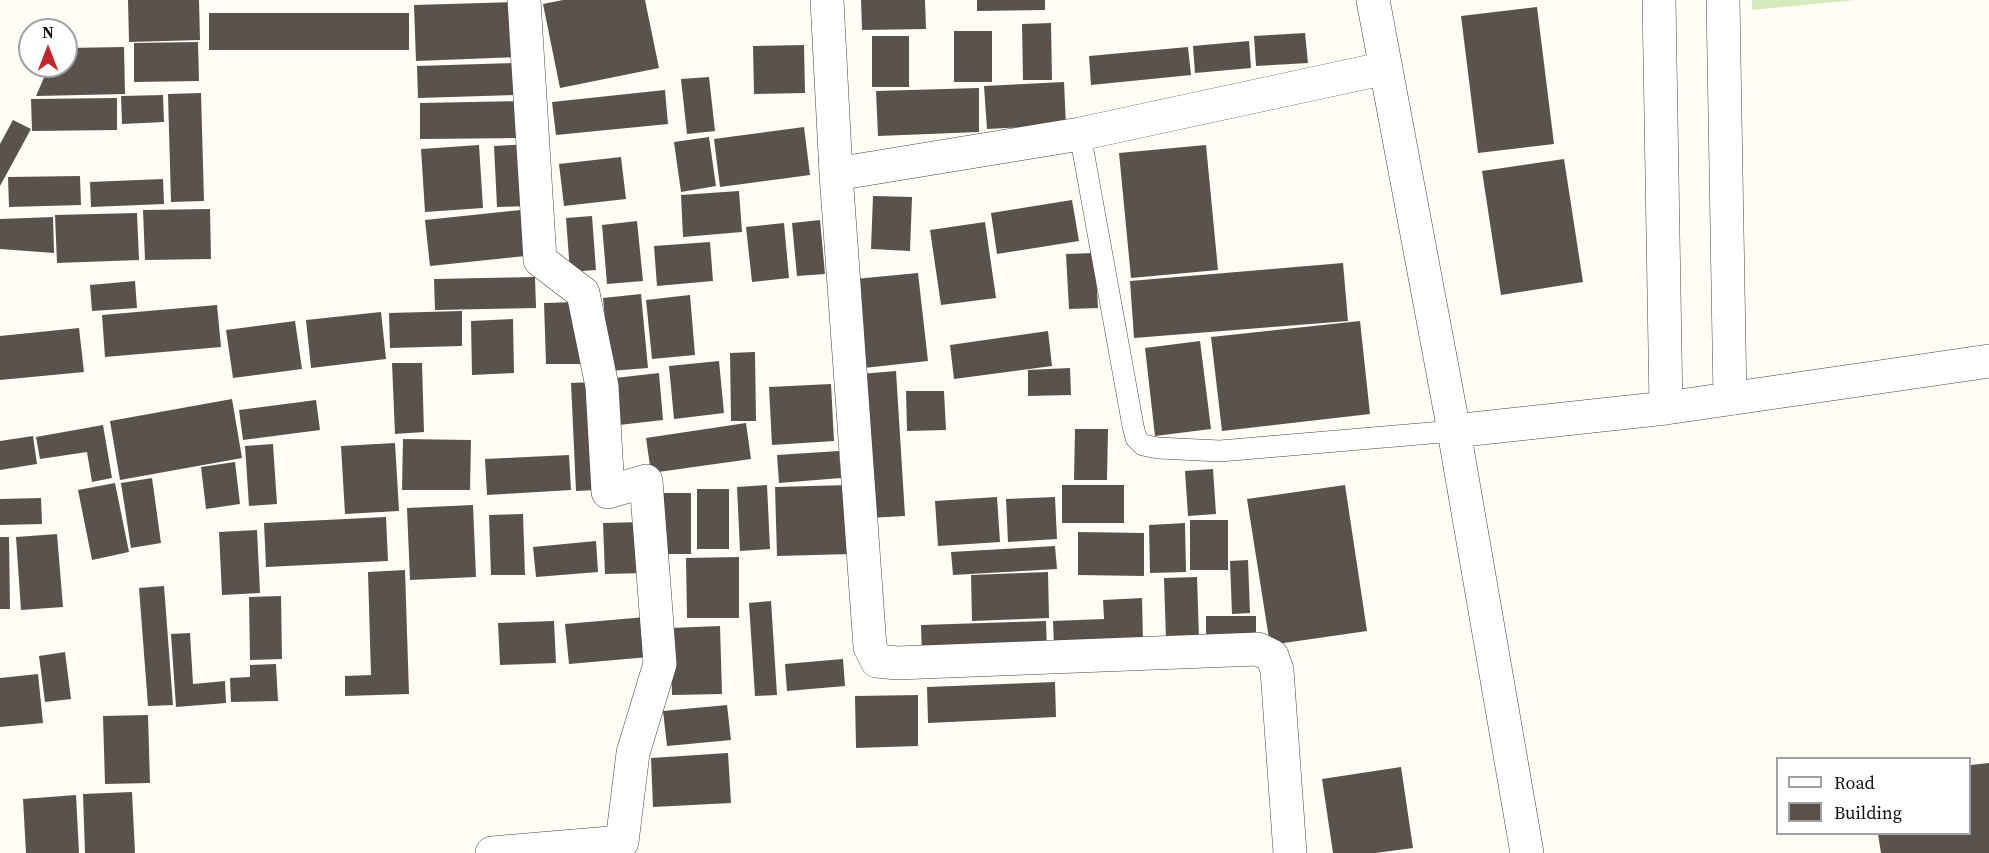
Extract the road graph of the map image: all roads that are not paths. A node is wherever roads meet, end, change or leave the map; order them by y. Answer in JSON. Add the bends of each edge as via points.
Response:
{"nodes":[{"id":1,"x":524,"y":0,"type":"edge"},
{"id":2,"x":827,"y":0,"type":"edge"},
{"id":3,"x":1373,"y":0,"type":"edge"},
{"id":4,"x":1659,"y":0,"type":"edge"},
{"id":5,"x":1723,"y":0,"type":"edge"},
{"id":6,"x":1386,"y":68,"type":"junction"},
{"id":7,"x":1080,"y":134,"type":"junction"},
{"id":8,"x":837,"y":174,"type":"junction"},
{"id":9,"x":1989,"y":361,"type":"edge"},
{"id":10,"x":1730,"y":399,"type":"junction"},
{"id":11,"x":1666,"y":408,"type":"junction"},
{"id":12,"x":1454,"y":431,"type":"junction"},
{"id":13,"x":492,"y":853,"type":"edge"},
{"id":14,"x":1290,"y":853,"type":"edge"},
{"id":15,"x":1527,"y":853,"type":"edge"}],
"edges":[{"from":1,"to":13,"type":"street","via":[[540,260],[583,293],[602,386],[608,492],[646,481],[660,664],[633,753],[622,842]]},
{"from":2,"to":8,"type":"street"},
{"from":3,"to":6,"type":"street"},
{"from":4,"to":11,"type":"street"},
{"from":5,"to":10,"type":"street"},
{"from":6,"to":7,"type":"street"},
{"from":6,"to":12,"type":"street"},
{"from":7,"to":8,"type":"street"},
{"from":7,"to":12,"type":"lane","via":[[1133,426],[1143,445],[1220,451]]},
{"from":8,"to":14,"type":"street","via":[[870,647],[877,661],[1258,649],[1265,652],[1272,656],[1277,670]]},
{"from":9,"to":10,"type":"street"},
{"from":10,"to":11,"type":"street"},
{"from":11,"to":12,"type":"street"},
{"from":12,"to":15,"type":"street"}]}
